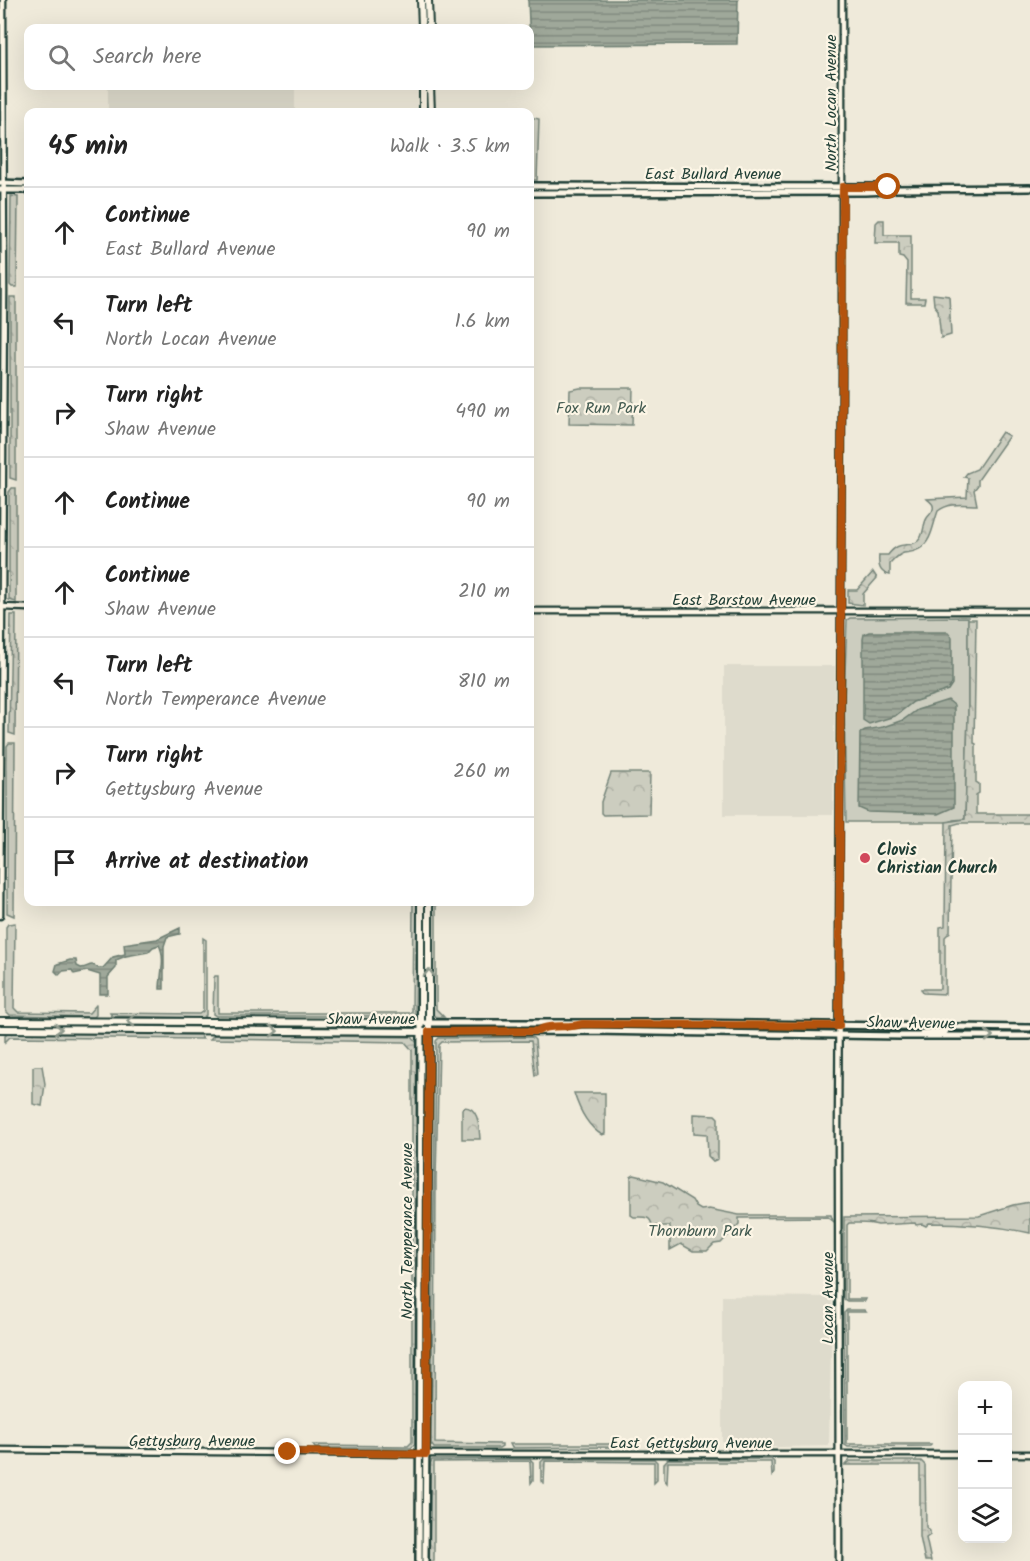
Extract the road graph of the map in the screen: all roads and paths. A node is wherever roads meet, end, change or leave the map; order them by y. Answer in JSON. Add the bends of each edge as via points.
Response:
{"nodes":[{"id":1,"x":3,"y":0,"type":"edge"},
{"id":2,"x":421,"y":0,"type":"edge"},
{"id":3,"x":428,"y":0,"type":"edge"},
{"id":4,"x":842,"y":0,"type":"edge"},
{"id":5,"x":422,"y":24,"type":"edge"},
{"id":6,"x":429,"y":24,"type":"edge"},
{"id":7,"x":423,"y":90,"type":"edge"},
{"id":8,"x":430,"y":90,"type":"edge"},
{"id":9,"x":423,"y":108,"type":"edge"},
{"id":10,"x":431,"y":108,"type":"edge"},
{"id":11,"x":24,"y":184,"type":"edge"},
{"id":12,"x":534,"y":186,"type":"edge"},
{"id":13,"x":2,"y":187,"type":"edge"},
{"id":14,"x":1030,"y":188,"type":"edge"},
{"id":15,"x":843,"y":189,"type":"junction"},
{"id":16,"x":24,"y":190,"type":"edge"},
{"id":17,"x":534,"y":193,"type":"edge"},
{"id":18,"x":1,"y":608,"type":"edge"},
{"id":19,"x":24,"y":608,"type":"edge"},
{"id":20,"x":534,"y":611,"type":"edge"},
{"id":21,"x":841,"y":611,"type":"junction"},
{"id":22,"x":1030,"y":611,"type":"edge"},
{"id":23,"x":421,"y":906,"type":"edge"},
{"id":24,"x":429,"y":906,"type":"edge"},
{"id":25,"x":0,"y":916,"type":"edge"},
{"id":26,"x":0,"y":1021,"type":"edge"},
{"id":27,"x":210,"y":1022,"type":"junction"},
{"id":28,"x":259,"y":1022,"type":"junction"},
{"id":29,"x":421,"y":1023,"type":"junction"},
{"id":30,"x":429,"y":1023,"type":"junction"},
{"id":31,"x":582,"y":1024,"type":"junction"},
{"id":32,"x":636,"y":1024,"type":"junction"},
{"id":33,"x":839,"y":1026,"type":"junction"},
{"id":34,"x":948,"y":1028,"type":"junction"},
{"id":35,"x":1030,"y":1028,"type":"edge"},
{"id":36,"x":0,"y":1029,"type":"edge"},
{"id":37,"x":157,"y":1030,"type":"junction"},
{"id":38,"x":207,"y":1030,"type":"junction"},
{"id":39,"x":538,"y":1031,"type":"junction"},
{"id":40,"x":592,"y":1031,"type":"junction"},
{"id":41,"x":421,"y":1032,"type":"junction"},
{"id":42,"x":429,"y":1032,"type":"junction"},
{"id":43,"x":839,"y":1035,"type":"junction"},
{"id":44,"x":900,"y":1036,"type":"junction"},
{"id":45,"x":1030,"y":1036,"type":"edge"},
{"id":46,"x":0,"y":1450,"type":"edge"},
{"id":47,"x":422,"y":1454,"type":"junction"},
{"id":48,"x":838,"y":1454,"type":"junction"},
{"id":49,"x":958,"y":1454,"type":"edge"},
{"id":50,"x":1012,"y":1454,"type":"edge"},
{"id":51,"x":1030,"y":1454,"type":"edge"},
{"id":52,"x":419,"y":1561,"type":"edge"},
{"id":53,"x":426,"y":1561,"type":"edge"},
{"id":54,"x":839,"y":1561,"type":"edge"}],
"edges":[{"from":1,"to":13,"type":"street"},
{"from":2,"to":5,"type":"main road"},
{"from":3,"to":6,"type":"main road"},
{"from":4,"to":15,"type":"street","name":"North Locan Avenue"},
{"from":7,"to":9,"type":"main road"},
{"from":8,"to":10,"type":"main road"},
{"from":11,"to":13,"type":"main road"},
{"from":12,"to":15,"type":"main road","name":"East Bullard Avenue"},
{"from":13,"to":16,"type":"main road"},
{"from":13,"to":18,"type":"street"},
{"from":14,"to":15,"type":"main road","name":"East Bullard Avenue"},
{"from":15,"to":17,"type":"main road","name":"East Bullard Avenue"},
{"from":15,"to":21,"type":"street","name":"North Locan Avenue"},
{"from":18,"to":19,"type":"street"},
{"from":18,"to":25,"type":"street"},
{"from":20,"to":21,"type":"street","name":"East Barstow Avenue"},
{"from":21,"to":22,"type":"street","name":"East Barstow Avenue"},
{"from":21,"to":33,"type":"street","name":"North Locan Avenue"},
{"from":23,"to":29,"type":"main road","name":"North Temperance Avenue"},
{"from":30,"to":24,"type":"main road","name":"North Temperance Avenue","one_way":true},
{"from":27,"to":26,"type":"main road","name":"Shaw Avenue","one_way":true},
{"from":27,"to":28,"type":"main road","name":"Shaw Avenue"},
{"from":27,"to":37,"type":"main road","via":[[205,1026]]},
{"from":28,"to":29,"type":"main road","name":"Shaw Avenue"},
{"from":28,"to":38,"type":"main road"},
{"from":29,"to":30,"type":"main road","name":"Shaw Avenue"},
{"from":29,"to":41,"type":"main road","name":"North Temperance Avenue"},
{"from":30,"to":31,"type":"main road","name":"Shaw Avenue"},
{"from":30,"to":42,"type":"main road","name":"North Temperance Avenue"},
{"from":31,"to":32,"type":"main road","name":"Shaw Avenue"},
{"from":31,"to":39,"type":"main road"},
{"from":32,"to":33,"type":"main road","name":"Shaw Avenue"},
{"from":32,"to":40,"type":"main road"},
{"from":33,"to":34,"type":"main road","name":"Shaw Avenue"},
{"from":33,"to":43,"type":"street","name":"North Locan Avenue"},
{"from":34,"to":35,"type":"main road","name":"Shaw Avenue"},
{"from":34,"to":44,"type":"main road","via":[[945,1032]]},
{"from":36,"to":37,"type":"main road","name":"Shaw Avenue","one_way":true},
{"from":37,"to":38,"type":"main road","name":"Shaw Avenue"},
{"from":38,"to":41,"type":"main road","name":"Shaw Avenue","one_way":true},
{"from":39,"to":40,"type":"main road","name":"Shaw Avenue"},
{"from":39,"to":42,"type":"main road","name":"Shaw Avenue"},
{"from":40,"to":43,"type":"main road","name":"Shaw Avenue"},
{"from":41,"to":42,"type":"main road","name":"Shaw Avenue"},
{"from":41,"to":47,"type":"main road","name":"North Temperance Avenue"},
{"from":42,"to":47,"type":"main road","name":"North Temperance Avenue"},
{"from":43,"to":44,"type":"main road","name":"Shaw Avenue"},
{"from":43,"to":48,"type":"street","name":"Locan Avenue"},
{"from":44,"to":45,"type":"main road","name":"Shaw Avenue","one_way":true},
{"from":46,"to":47,"type":"street","name":"Gettysburg Avenue"},
{"from":47,"to":48,"type":"street","name":"East Gettysburg Avenue"},
{"from":47,"to":52,"type":"main road","name":"North Temperance Avenue"},
{"from":47,"to":53,"type":"main road","name":"North Temperance Avenue"},
{"from":48,"to":49,"type":"street","name":"East Gettysburg Avenue"},
{"from":48,"to":54,"type":"street","name":"Locan Avenue"},
{"from":50,"to":51,"type":"street"}]}
